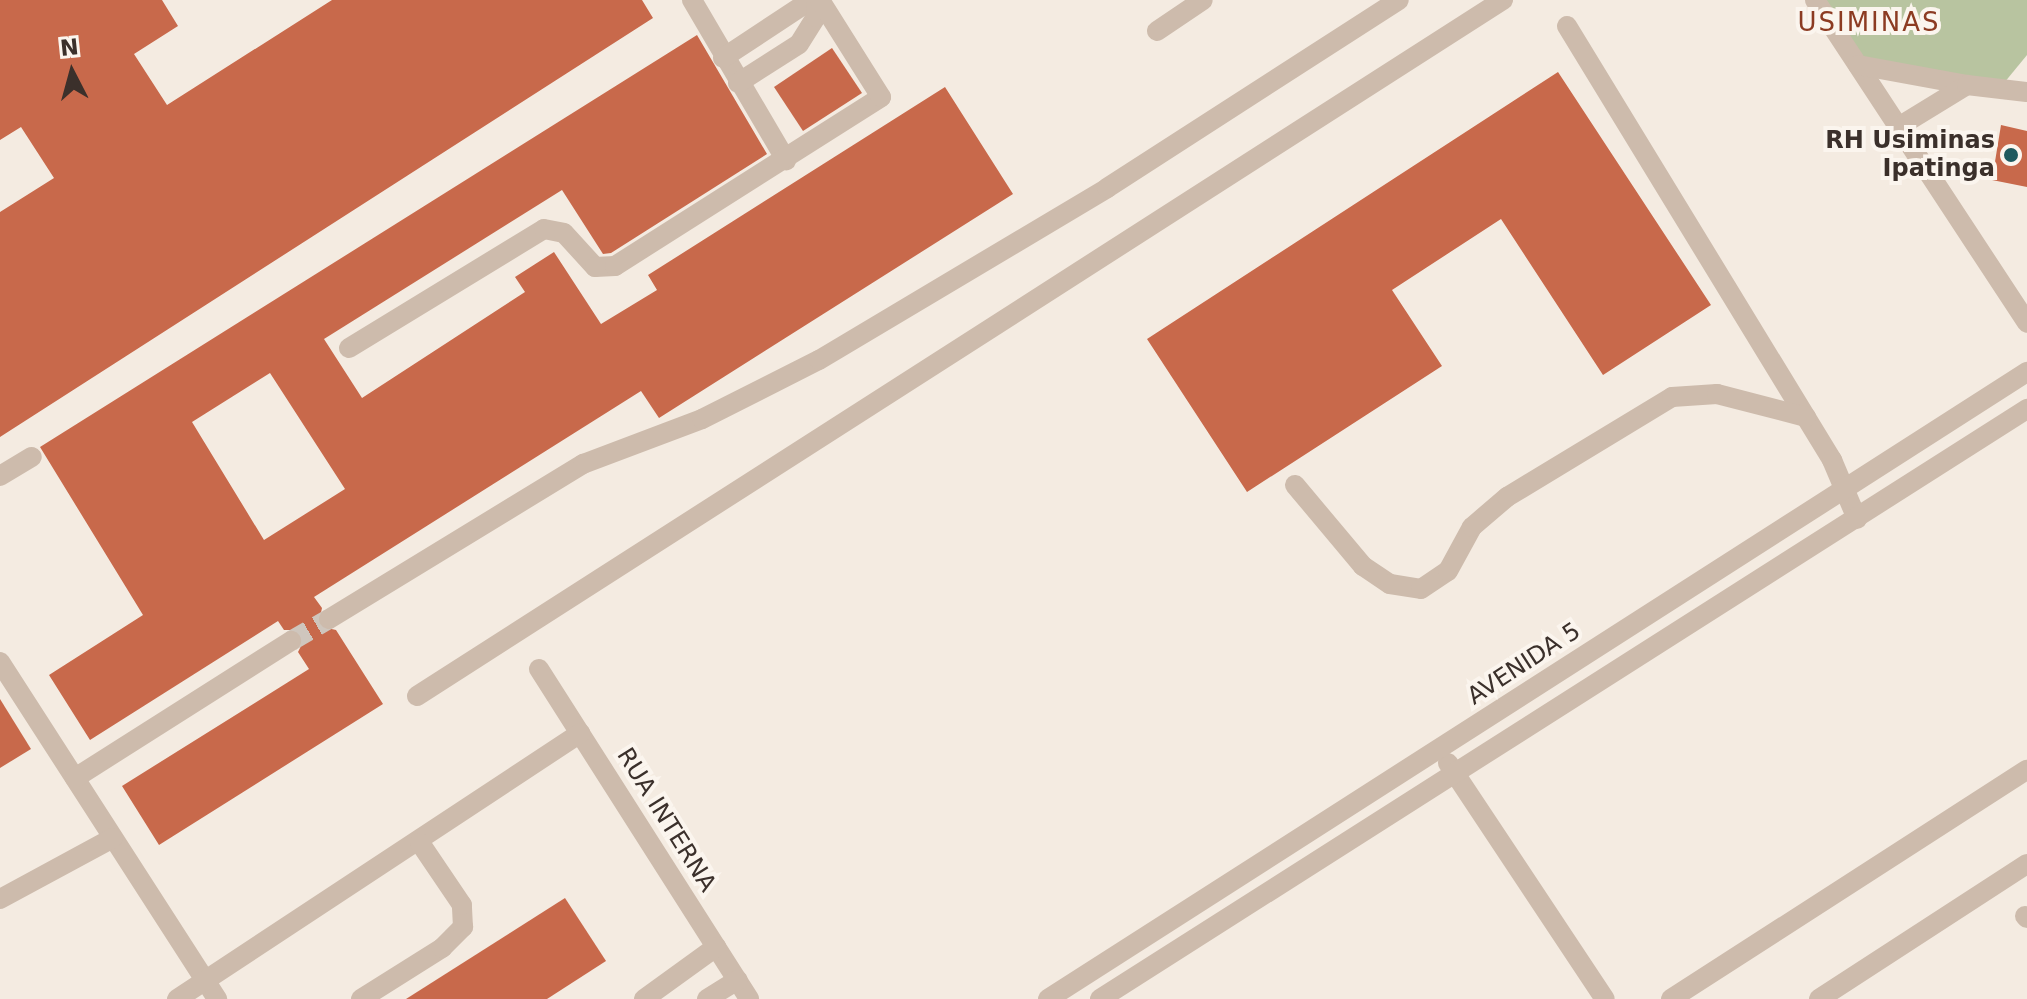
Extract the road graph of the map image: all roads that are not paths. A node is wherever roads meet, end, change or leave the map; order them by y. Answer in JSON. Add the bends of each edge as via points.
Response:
{"nodes":[{"id":1,"x":692,"y":0,"type":"edge"},
{"id":2,"x":816,"y":0,"type":"edge"},
{"id":3,"x":1203,"y":0,"type":"edge"},
{"id":4,"x":1399,"y":0,"type":"edge"},
{"id":5,"x":1503,"y":0,"type":"edge"},
{"id":6,"x":1815,"y":0,"type":"edge"},
{"id":7,"x":1567,"y":26,"type":"dead end"},
{"id":8,"x":1157,"y":31,"type":"dead end"},
{"id":9,"x":723,"y":58,"type":"junction"},
{"id":10,"x":1858,"y":65,"type":"junction"},
{"id":11,"x":738,"y":83,"type":"junction"},
{"id":12,"x":1967,"y":85,"type":"junction"},
{"id":13,"x":2027,"y":92,"type":"edge"},
{"id":14,"x":1900,"y":126,"type":"junction"},
{"id":15,"x":786,"y":160,"type":"junction"},
{"id":16,"x":2027,"y":323,"type":"edge"},
{"id":17,"x":349,"y":348,"type":"dead end"},
{"id":18,"x":2027,"y":372,"type":"edge"},
{"id":19,"x":2027,"y":409,"type":"edge"},
{"id":20,"x":1806,"y":417,"type":"junction"},
{"id":21,"x":32,"y":457,"type":"dead end"},
{"id":22,"x":0,"y":476,"type":"edge"},
{"id":23,"x":1295,"y":485,"type":"dead end"},
{"id":24,"x":1844,"y":489,"type":"junction"},
{"id":25,"x":1857,"y":519,"type":"junction"},
{"id":26,"x":1728,"y":563,"type":"junction"},
{"id":27,"x":1744,"y":589,"type":"junction"},
{"id":28,"x":1649,"y":614,"type":"junction"},
{"id":29,"x":329,"y":619,"type":"tunnel mouth"},
{"id":30,"x":1666,"y":637,"type":"junction"},
{"id":31,"x":291,"y":641,"type":"tunnel mouth"},
{"id":32,"x":0,"y":662,"type":"edge"},
{"id":33,"x":539,"y":669,"type":"dead end"},
{"id":34,"x":417,"y":696,"type":"dead end"},
{"id":35,"x":580,"y":733,"type":"junction"},
{"id":36,"x":1439,"y":749,"type":"junction"},
{"id":37,"x":2027,"y":770,"type":"edge"},
{"id":38,"x":1455,"y":773,"type":"junction"},
{"id":39,"x":75,"y":778,"type":"junction"},
{"id":40,"x":113,"y":838,"type":"junction"},
{"id":41,"x":420,"y":843,"type":"junction"},
{"id":42,"x":2027,"y":864,"type":"edge"},
{"id":43,"x":0,"y":899,"type":"edge"},
{"id":44,"x":1136,"y":943,"type":"junction"},
{"id":45,"x":716,"y":947,"type":"junction"},
{"id":46,"x":1152,"y":967,"type":"junction"},
{"id":47,"x":738,"y":980,"type":"junction"},
{"id":48,"x":205,"y":981,"type":"junction"},
{"id":49,"x":177,"y":999,"type":"edge"},
{"id":50,"x":217,"y":999,"type":"edge"},
{"id":51,"x":361,"y":999,"type":"edge"},
{"id":52,"x":644,"y":999,"type":"edge"},
{"id":53,"x":707,"y":999,"type":"edge"},
{"id":54,"x":749,"y":999,"type":"edge"},
{"id":55,"x":1048,"y":999,"type":"edge"},
{"id":56,"x":1100,"y":999,"type":"edge"},
{"id":57,"x":1605,"y":999,"type":"edge"},
{"id":58,"x":1671,"y":999,"type":"edge"},
{"id":59,"x":1819,"y":999,"type":"edge"}],
"edges":[{"from":1,"to":9,"type":"lane"},
{"from":2,"to":9,"type":"lane"},
{"from":2,"to":11,"type":"lane","via":[[816,17],[799,44]]},
{"from":2,"to":15,"type":"lane","via":[[881,97]]},
{"from":3,"to":8,"type":"lane"},
{"from":4,"to":29,"type":"lane","via":[[1107,188],[819,360],[715,414],[583,464]]},
{"from":5,"to":34,"type":"lane"},
{"from":6,"to":10,"type":"lane"},
{"from":7,"to":20,"type":"lane"},
{"from":9,"to":11,"type":"lane"},
{"from":10,"to":12,"type":"lane"},
{"from":10,"to":14,"type":"lane"},
{"from":11,"to":15,"type":"lane"},
{"from":12,"to":13,"type":"lane"},
{"from":12,"to":14,"type":"lane"},
{"from":14,"to":16,"type":"lane"},
{"from":15,"to":17,"type":"lane","via":[[615,266],[595,267],[564,233],[544,229]]},
{"from":18,"to":24,"type":"lane","name":"AVENIDA 5"},
{"from":19,"to":25,"type":"lane"},
{"from":20,"to":23,"type":"lane","via":[[1717,394],[1672,397],[1507,497],[1472,527],[1448,571],[1421,589],[1390,584],[1363,566]]},
{"from":20,"to":24,"type":"lane"},
{"from":21,"to":22,"type":"lane"},
{"from":24,"to":25,"type":"lane"},
{"from":24,"to":26,"type":"lane","name":"AVENIDA 5"},
{"from":25,"to":27,"type":"lane"},
{"from":26,"to":27,"type":"lane"},
{"from":26,"to":28,"type":"lane","name":"AVENIDA 5"},
{"from":27,"to":30,"type":"lane"},
{"from":28,"to":30,"type":"lane"},
{"from":28,"to":36,"type":"lane","name":"AVENIDA 5"},
{"from":30,"to":38,"type":"lane"},
{"from":31,"to":39,"type":"lane"},
{"from":32,"to":39,"type":"lane"},
{"from":33,"to":35,"type":"lane","name":"RUA INTERNA"},
{"from":35,"to":41,"type":"lane"},
{"from":35,"to":45,"type":"lane","name":"RUA INTERNA"},
{"from":36,"to":38,"type":"lane"},
{"from":36,"to":44,"type":"lane","name":"AVENIDA 5"},
{"from":37,"to":58,"type":"lane"},
{"from":38,"to":46,"type":"lane"},
{"from":38,"to":57,"type":"lane"},
{"from":39,"to":40,"type":"lane"},
{"from":40,"to":43,"type":"lane"},
{"from":40,"to":48,"type":"lane"},
{"from":41,"to":48,"type":"lane"},
{"from":41,"to":51,"type":"lane","via":[[462,905],[463,927],[442,948]]},
{"from":42,"to":59,"type":"lane"},
{"from":44,"to":46,"type":"lane"},
{"from":44,"to":55,"type":"lane","name":"AVENIDA 5"},
{"from":45,"to":47,"type":"lane","name":"RUA INTERNA"},
{"from":45,"to":52,"type":"lane"},
{"from":46,"to":56,"type":"lane"},
{"from":47,"to":53,"type":"lane"},
{"from":47,"to":54,"type":"lane","name":"RUA INTERNA"},
{"from":48,"to":49,"type":"lane"},
{"from":48,"to":50,"type":"lane"}]}
